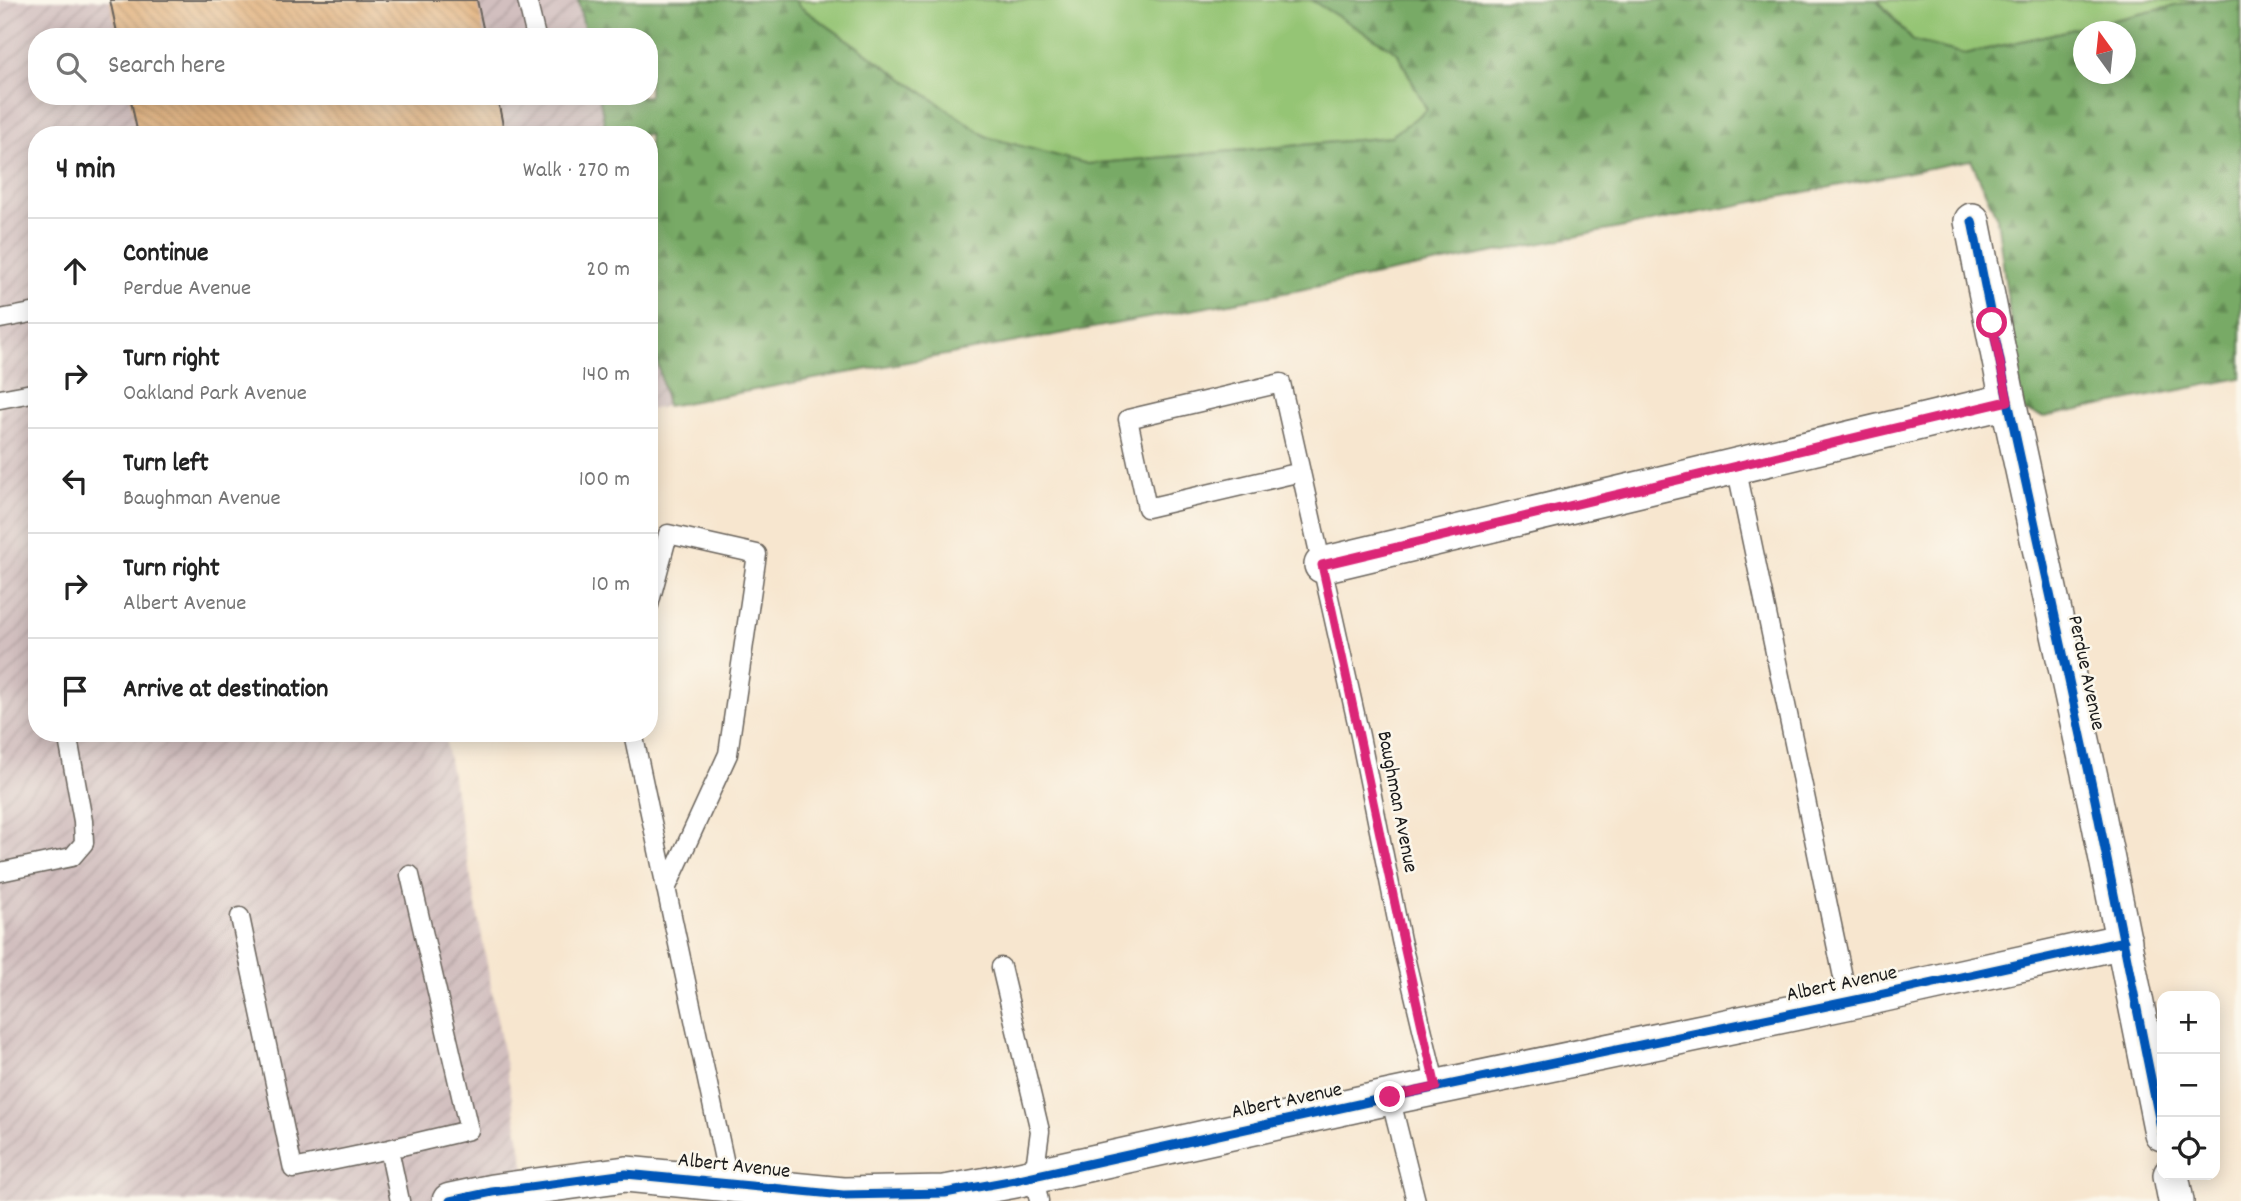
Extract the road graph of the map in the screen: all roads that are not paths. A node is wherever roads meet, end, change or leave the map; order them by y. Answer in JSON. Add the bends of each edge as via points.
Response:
{"nodes":[{"id":1,"x":527,"y":0,"type":"edge"},
{"id":2,"x":534,"y":28,"type":"edge"},
{"id":3,"x":1972,"y":221,"type":"dead end"},
{"id":4,"x":28,"y":314,"type":"edge"},
{"id":5,"x":0,"y":319,"type":"edge"},
{"id":6,"x":28,"y":394,"type":"edge"},
{"id":7,"x":0,"y":399,"type":"edge"},
{"id":8,"x":2008,"y":401,"type":"junction"},
{"id":9,"x":1736,"y":466,"type":"junction"},
{"id":10,"x":1301,"y":472,"type":"junction"},
{"id":11,"x":1322,"y":565,"type":"junction"},
{"id":12,"x":658,"y":571,"type":"edge"},
{"id":13,"x":69,"y":742,"type":"edge"},
{"id":14,"x":635,"y":742,"type":"edge"},
{"id":15,"x":0,"y":872,"type":"edge"},
{"id":16,"x":410,"y":875,"type":"dead end"},
{"id":17,"x":666,"y":889,"type":"junction"},
{"id":18,"x":240,"y":917,"type":"dead end"},
{"id":19,"x":2124,"y":941,"type":"junction"},
{"id":20,"x":1001,"y":967,"type":"dead end"},
{"id":21,"x":1848,"y":1001,"type":"junction"},
{"id":22,"x":1436,"y":1087,"type":"junction"},
{"id":23,"x":1390,"y":1097,"type":"junction"},
{"id":24,"x":2159,"y":1117,"type":"edge"},
{"id":25,"x":389,"y":1149,"type":"junction"},
{"id":26,"x":2172,"y":1180,"type":"edge"},
{"id":27,"x":729,"y":1183,"type":"junction"},
{"id":28,"x":1037,"y":1189,"type":"edge"},
{"id":29,"x":678,"y":1190,"type":"edge"},
{"id":30,"x":584,"y":1191,"type":"edge"},
{"id":31,"x":400,"y":1201,"type":"edge"},
{"id":32,"x":450,"y":1201,"type":"edge"},
{"id":33,"x":1416,"y":1201,"type":"edge"},
{"id":34,"x":2176,"y":1201,"type":"edge"}],
"edges":[{"from":1,"to":2,"type":"lane"},
{"from":3,"to":8,"type":"street","name":"Perdue Avenue"},
{"from":4,"to":5,"type":"lane"},
{"from":6,"to":7,"type":"lane"},
{"from":8,"to":9,"type":"street"},
{"from":8,"to":19,"type":"street","name":"Perdue Avenue"},
{"from":9,"to":11,"type":"street"},
{"from":9,"to":21,"type":"lane"},
{"from":10,"to":10,"type":"lane","name":"Baughman Avenue","via":[[1281,383],[1128,419],[1147,509]]},
{"from":10,"to":11,"type":"lane","name":"Baughman Avenue"},
{"from":11,"to":22,"type":"lane","name":"Baughman Avenue"},
{"from":12,"to":17,"type":"lane","via":[[668,534],[757,554],[729,754]]},
{"from":13,"to":15,"type":"lane","via":[[84,843],[72,857]]},
{"from":14,"to":17,"type":"lane"},
{"from":16,"to":25,"type":"lane","via":[[469,1130]]},
{"from":17,"to":27,"type":"lane"},
{"from":18,"to":25,"type":"lane","via":[[293,1169]]},
{"from":19,"to":21,"type":"street","name":"Albert Avenue"},
{"from":19,"to":24,"type":"street","name":"Perdue Avenue"},
{"from":20,"to":28,"type":"lane","via":[[1040,1131]]},
{"from":21,"to":22,"type":"street","name":"Albert Avenue"},
{"from":22,"to":23,"type":"street","name":"Albert Avenue"},
{"from":23,"to":28,"type":"street","name":"Albert Avenue"},
{"from":23,"to":33,"type":"lane"},
{"from":25,"to":31,"type":"lane"},
{"from":26,"to":34,"type":"street"},
{"from":27,"to":28,"type":"street","name":"Albert Avenue","via":[[843,1195]]},
{"from":27,"to":29,"type":"street","name":"Albert Avenue"},
{"from":29,"to":30,"type":"street","name":"Albert Avenue","via":[[626,1174]]},
{"from":30,"to":32,"type":"street","name":"Albert Avenue","via":[[492,1192]]}]}
